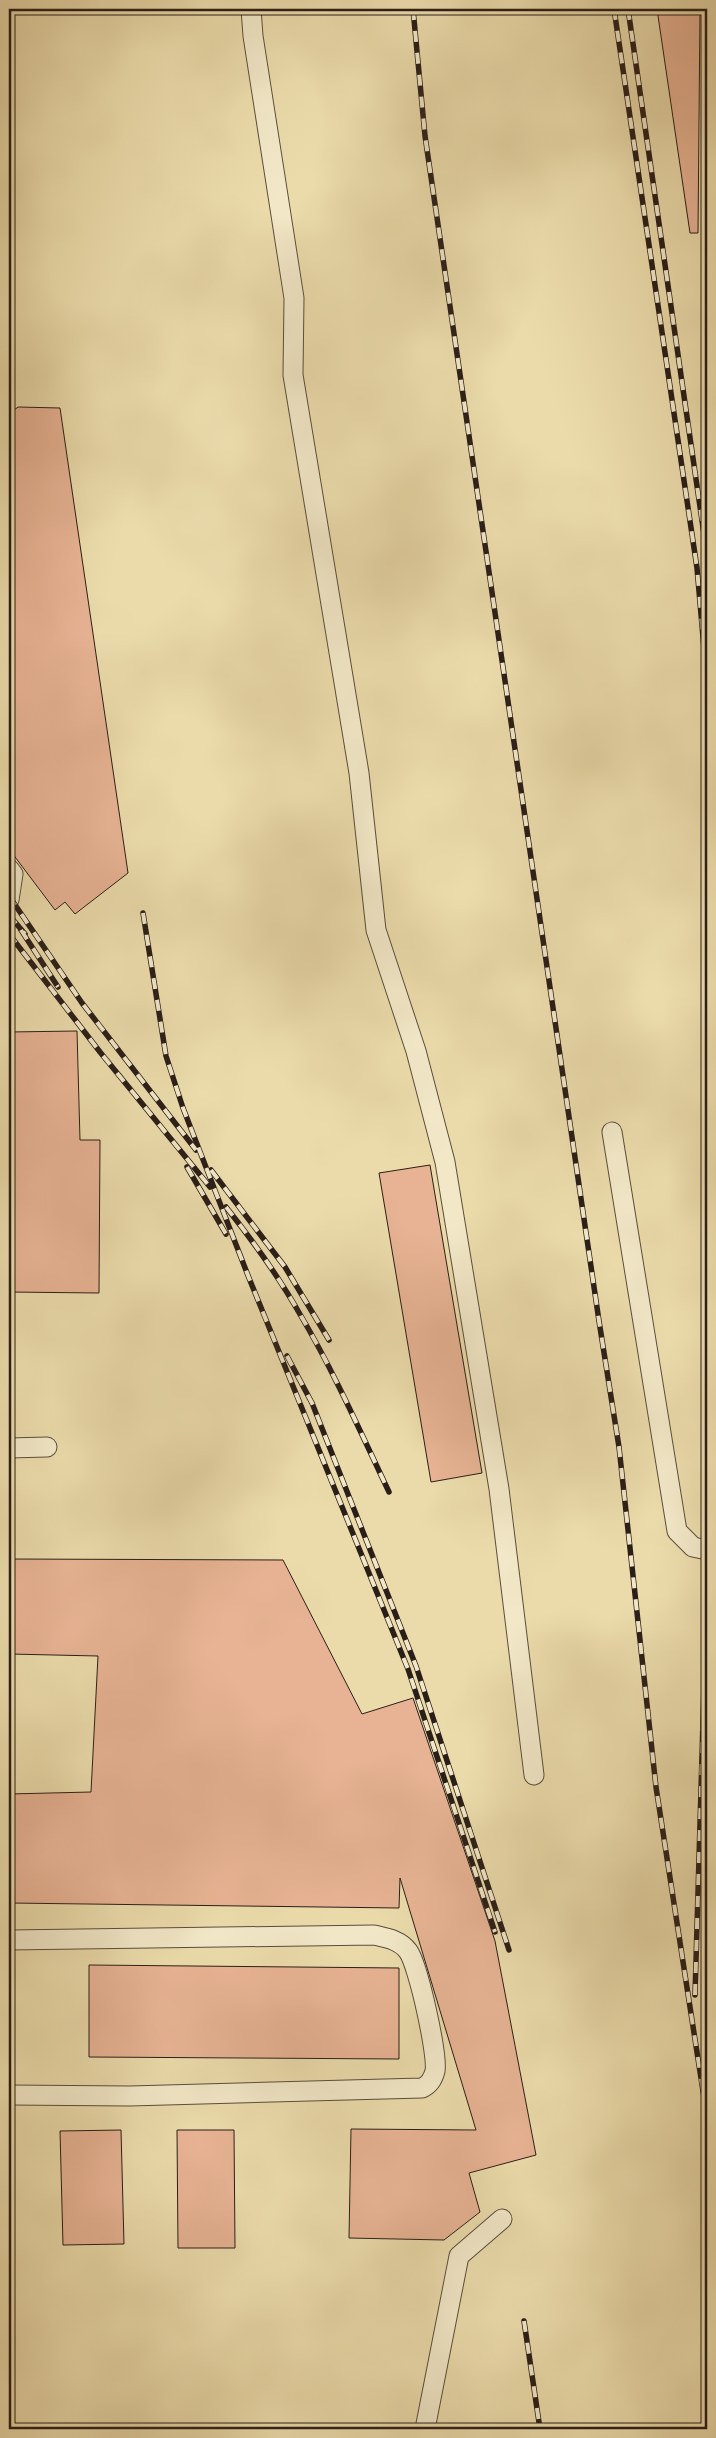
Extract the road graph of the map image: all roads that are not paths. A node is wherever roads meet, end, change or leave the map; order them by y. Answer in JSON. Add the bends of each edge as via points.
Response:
{"nodes":[{"id":1,"x":251,"y":9,"type":"edge"},
{"id":2,"x":9,"y":869,"type":"edge"},
{"id":3,"x":9,"y":900,"type":"edge"},
{"id":4,"x":612,"y":1132,"type":"dead end"},
{"id":5,"x":47,"y":1447,"type":"dead end"},
{"id":6,"x":9,"y":1448,"type":"edge"},
{"id":7,"x":707,"y":1550,"type":"edge"},
{"id":8,"x":534,"y":1775,"type":"dead end"},
{"id":9,"x":9,"y":1940,"type":"edge"},
{"id":10,"x":9,"y":2095,"type":"edge"},
{"id":11,"x":502,"y":2219,"type":"dead end"},
{"id":12,"x":425,"y":2429,"type":"edge"}],
"edges":[{"from":1,"to":8,"type":"street","via":[[294,298],[294,375],[359,773],[376,930],[416,1051],[445,1162],[499,1489]]},
{"from":2,"to":3,"type":"street","via":[[13,874]]},
{"from":4,"to":7,"type":"street","via":[[677,1531],[693,1546]]},
{"from":5,"to":6,"type":"street"},
{"from":9,"to":10,"type":"street","via":[[374,1935],[387,1938],[399,1942],[413,1960],[427,2013],[436,2069],[431,2082],[422,2088],[130,2096]]},
{"from":11,"to":12,"type":"street","via":[[459,2256]]}]}
